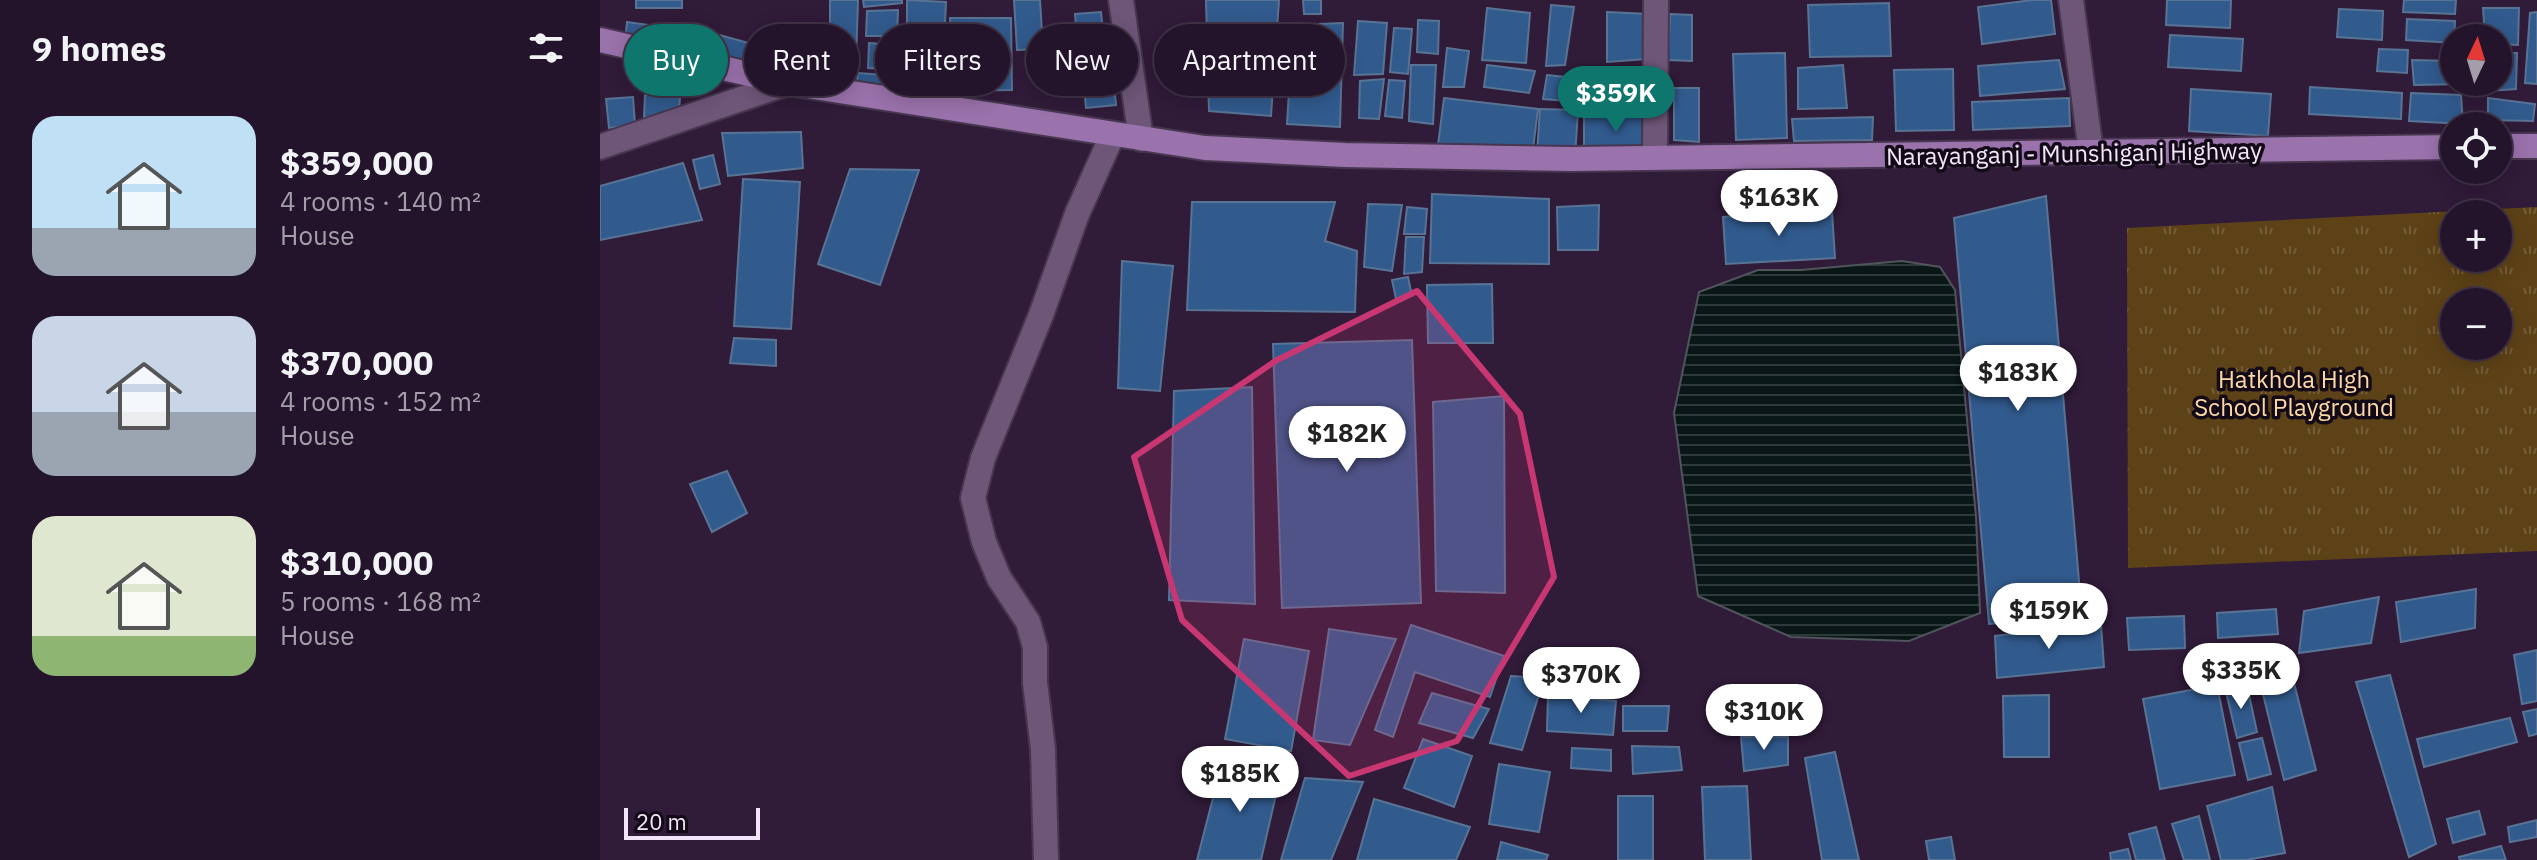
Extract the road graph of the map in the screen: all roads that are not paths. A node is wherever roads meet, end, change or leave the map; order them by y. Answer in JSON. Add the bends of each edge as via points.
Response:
{"nodes":[{"id":1,"x":1121,"y":0,"type":"edge"},
{"id":2,"x":1656,"y":0,"type":"edge"},
{"id":3,"x":2071,"y":0,"type":"edge"},
{"id":4,"x":600,"y":40,"type":"edge"},
{"id":5,"x":744,"y":73,"type":"edge"},
{"id":6,"x":859,"y":95,"type":"edge"},
{"id":7,"x":750,"y":96,"type":"edge"},
{"id":8,"x":1112,"y":136,"type":"junction"},
{"id":9,"x":1141,"y":139,"type":"junction"},
{"id":10,"x":2512,"y":146,"type":"edge"},
{"id":11,"x":2537,"y":146,"type":"edge"},
{"id":12,"x":600,"y":147,"type":"edge"},
{"id":13,"x":2440,"y":147,"type":"edge"},
{"id":14,"x":2091,"y":152,"type":"junction"},
{"id":15,"x":1655,"y":158,"type":"junction"},
{"id":16,"x":1046,"y":860,"type":"edge"}],
"edges":[{"from":1,"to":9,"type":"street"},
{"from":2,"to":15,"type":"street"},
{"from":3,"to":14,"type":"street"},
{"from":4,"to":5,"type":"main road","name":"Narayanganj - Munshiganj Highway"},
{"from":6,"to":8,"type":"main road","name":"Narayanganj - Munshiganj Highway"},
{"from":7,"to":12,"type":"street"},
{"from":8,"to":9,"type":"main road","name":"Narayanganj - Munshiganj Highway"},
{"from":8,"to":16,"type":"street","via":[[983,458],[973,498],[984,542],[999,578],[1028,622],[1035,647]]},
{"from":9,"to":15,"type":"main road","name":"Narayanganj - Munshiganj Highway","via":[[1345,155]]},
{"from":10,"to":11,"type":"main road"},
{"from":13,"to":14,"type":"main road","name":"Narayanganj - Munshiganj Highway"},
{"from":14,"to":15,"type":"main road","name":"Narayanganj - Munshiganj Highway"}]}
